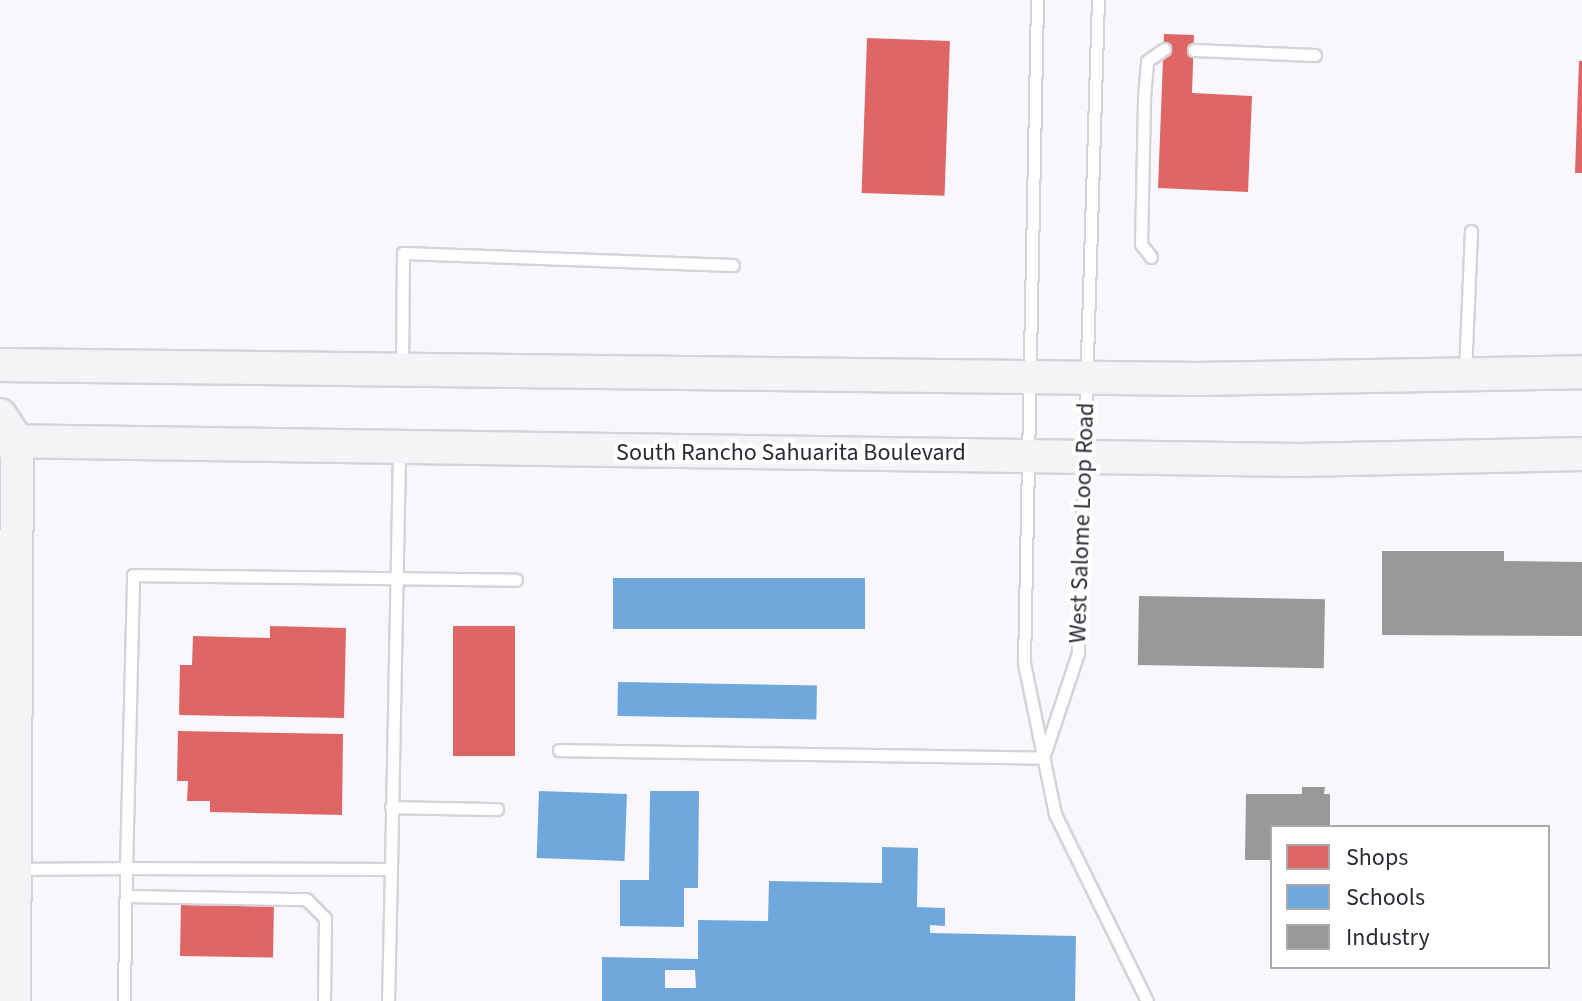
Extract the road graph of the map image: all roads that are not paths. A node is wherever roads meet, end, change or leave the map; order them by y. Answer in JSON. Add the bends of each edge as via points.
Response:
{"nodes":[{"id":1,"x":1037,"y":0,"type":"edge"},
{"id":2,"x":1098,"y":0,"type":"edge"},
{"id":3,"x":1164,"y":49,"type":"dead end"},
{"id":4,"x":1194,"y":50,"type":"dead end"},
{"id":5,"x":1315,"y":55,"type":"dead end"},
{"id":6,"x":1471,"y":231,"type":"dead end"},
{"id":7,"x":1151,"y":257,"type":"dead end"},
{"id":8,"x":733,"y":265,"type":"dead end"},
{"id":9,"x":0,"y":365,"type":"edge"},
{"id":10,"x":402,"y":370,"type":"junction"},
{"id":11,"x":1582,"y":372,"type":"edge"},
{"id":12,"x":1029,"y":377,"type":"junction"},
{"id":13,"x":1087,"y":378,"type":"junction"},
{"id":14,"x":1465,"y":378,"type":"junction"},
{"id":15,"x":6,"y":432,"type":"edge"},
{"id":16,"x":399,"y":450,"type":"junction"},
{"id":17,"x":1027,"y":454,"type":"junction"},
{"id":18,"x":1582,"y":454,"type":"edge"},
{"id":19,"x":1085,"y":455,"type":"junction"},
{"id":20,"x":395,"y":579,"type":"junction"},
{"id":21,"x":516,"y":580,"type":"dead end"},
{"id":22,"x":559,"y":750,"type":"dead end"},
{"id":23,"x":1043,"y":758,"type":"junction"},
{"id":24,"x":391,"y":807,"type":"junction"},
{"id":25,"x":497,"y":809,"type":"dead end"},
{"id":26,"x":126,"y":868,"type":"junction"},
{"id":27,"x":14,"y":869,"type":"junction"},
{"id":28,"x":391,"y":869,"type":"junction"},
{"id":29,"x":126,"y":896,"type":"junction"},
{"id":30,"x":14,"y":1001,"type":"edge"},
{"id":31,"x":124,"y":1001,"type":"edge"},
{"id":32,"x":324,"y":1001,"type":"edge"},
{"id":33,"x":388,"y":1001,"type":"edge"},
{"id":34,"x":1147,"y":1001,"type":"edge"}],
"edges":[{"from":1,"to":12,"type":"lane"},
{"from":2,"to":13,"type":"lane","name":"West Salome Loop Road"},
{"from":3,"to":7,"type":"lane","via":[[1147,61],[1144,97],[1141,244]]},
{"from":4,"to":5,"type":"lane"},
{"from":6,"to":14,"type":"lane"},
{"from":8,"to":10,"type":"lane","via":[[403,253]]},
{"from":9,"to":10,"type":"street"},
{"from":10,"to":12,"type":"street"},
{"from":11,"to":14,"type":"street"},
{"from":12,"to":13,"type":"street"},
{"from":12,"to":17,"type":"lane"},
{"from":13,"to":14,"type":"street"},
{"from":13,"to":19,"type":"lane","name":"West Salome Loop Road"},
{"from":15,"to":16,"type":"street","name":"South Rancho Sahuarita Boulevard"},
{"from":15,"to":27,"type":"street"},
{"from":16,"to":17,"type":"street","name":"South Rancho Sahuarita Boulevard"},
{"from":16,"to":20,"type":"lane"},
{"from":17,"to":19,"type":"street","name":"South Rancho Sahuarita Boulevard"},
{"from":17,"to":23,"type":"lane","via":[[1024,663]]},
{"from":18,"to":19,"type":"street","name":"South Rancho Sahuarita Boulevard","via":[[1298,460]]},
{"from":19,"to":23,"type":"lane","name":"West Salome Loop Road","via":[[1078,653]]},
{"from":20,"to":21,"type":"lane"},
{"from":20,"to":24,"type":"lane"},
{"from":20,"to":26,"type":"lane","via":[[133,575]]},
{"from":22,"to":23,"type":"lane"},
{"from":23,"to":34,"type":"lane","via":[[1055,814]]},
{"from":24,"to":25,"type":"lane"},
{"from":24,"to":28,"type":"lane"},
{"from":26,"to":27,"type":"lane"},
{"from":26,"to":28,"type":"lane"},
{"from":26,"to":29,"type":"lane"},
{"from":27,"to":30,"type":"street"},
{"from":28,"to":33,"type":"lane"},
{"from":29,"to":31,"type":"lane"},
{"from":29,"to":32,"type":"lane","via":[[306,899],[325,918]]}]}
